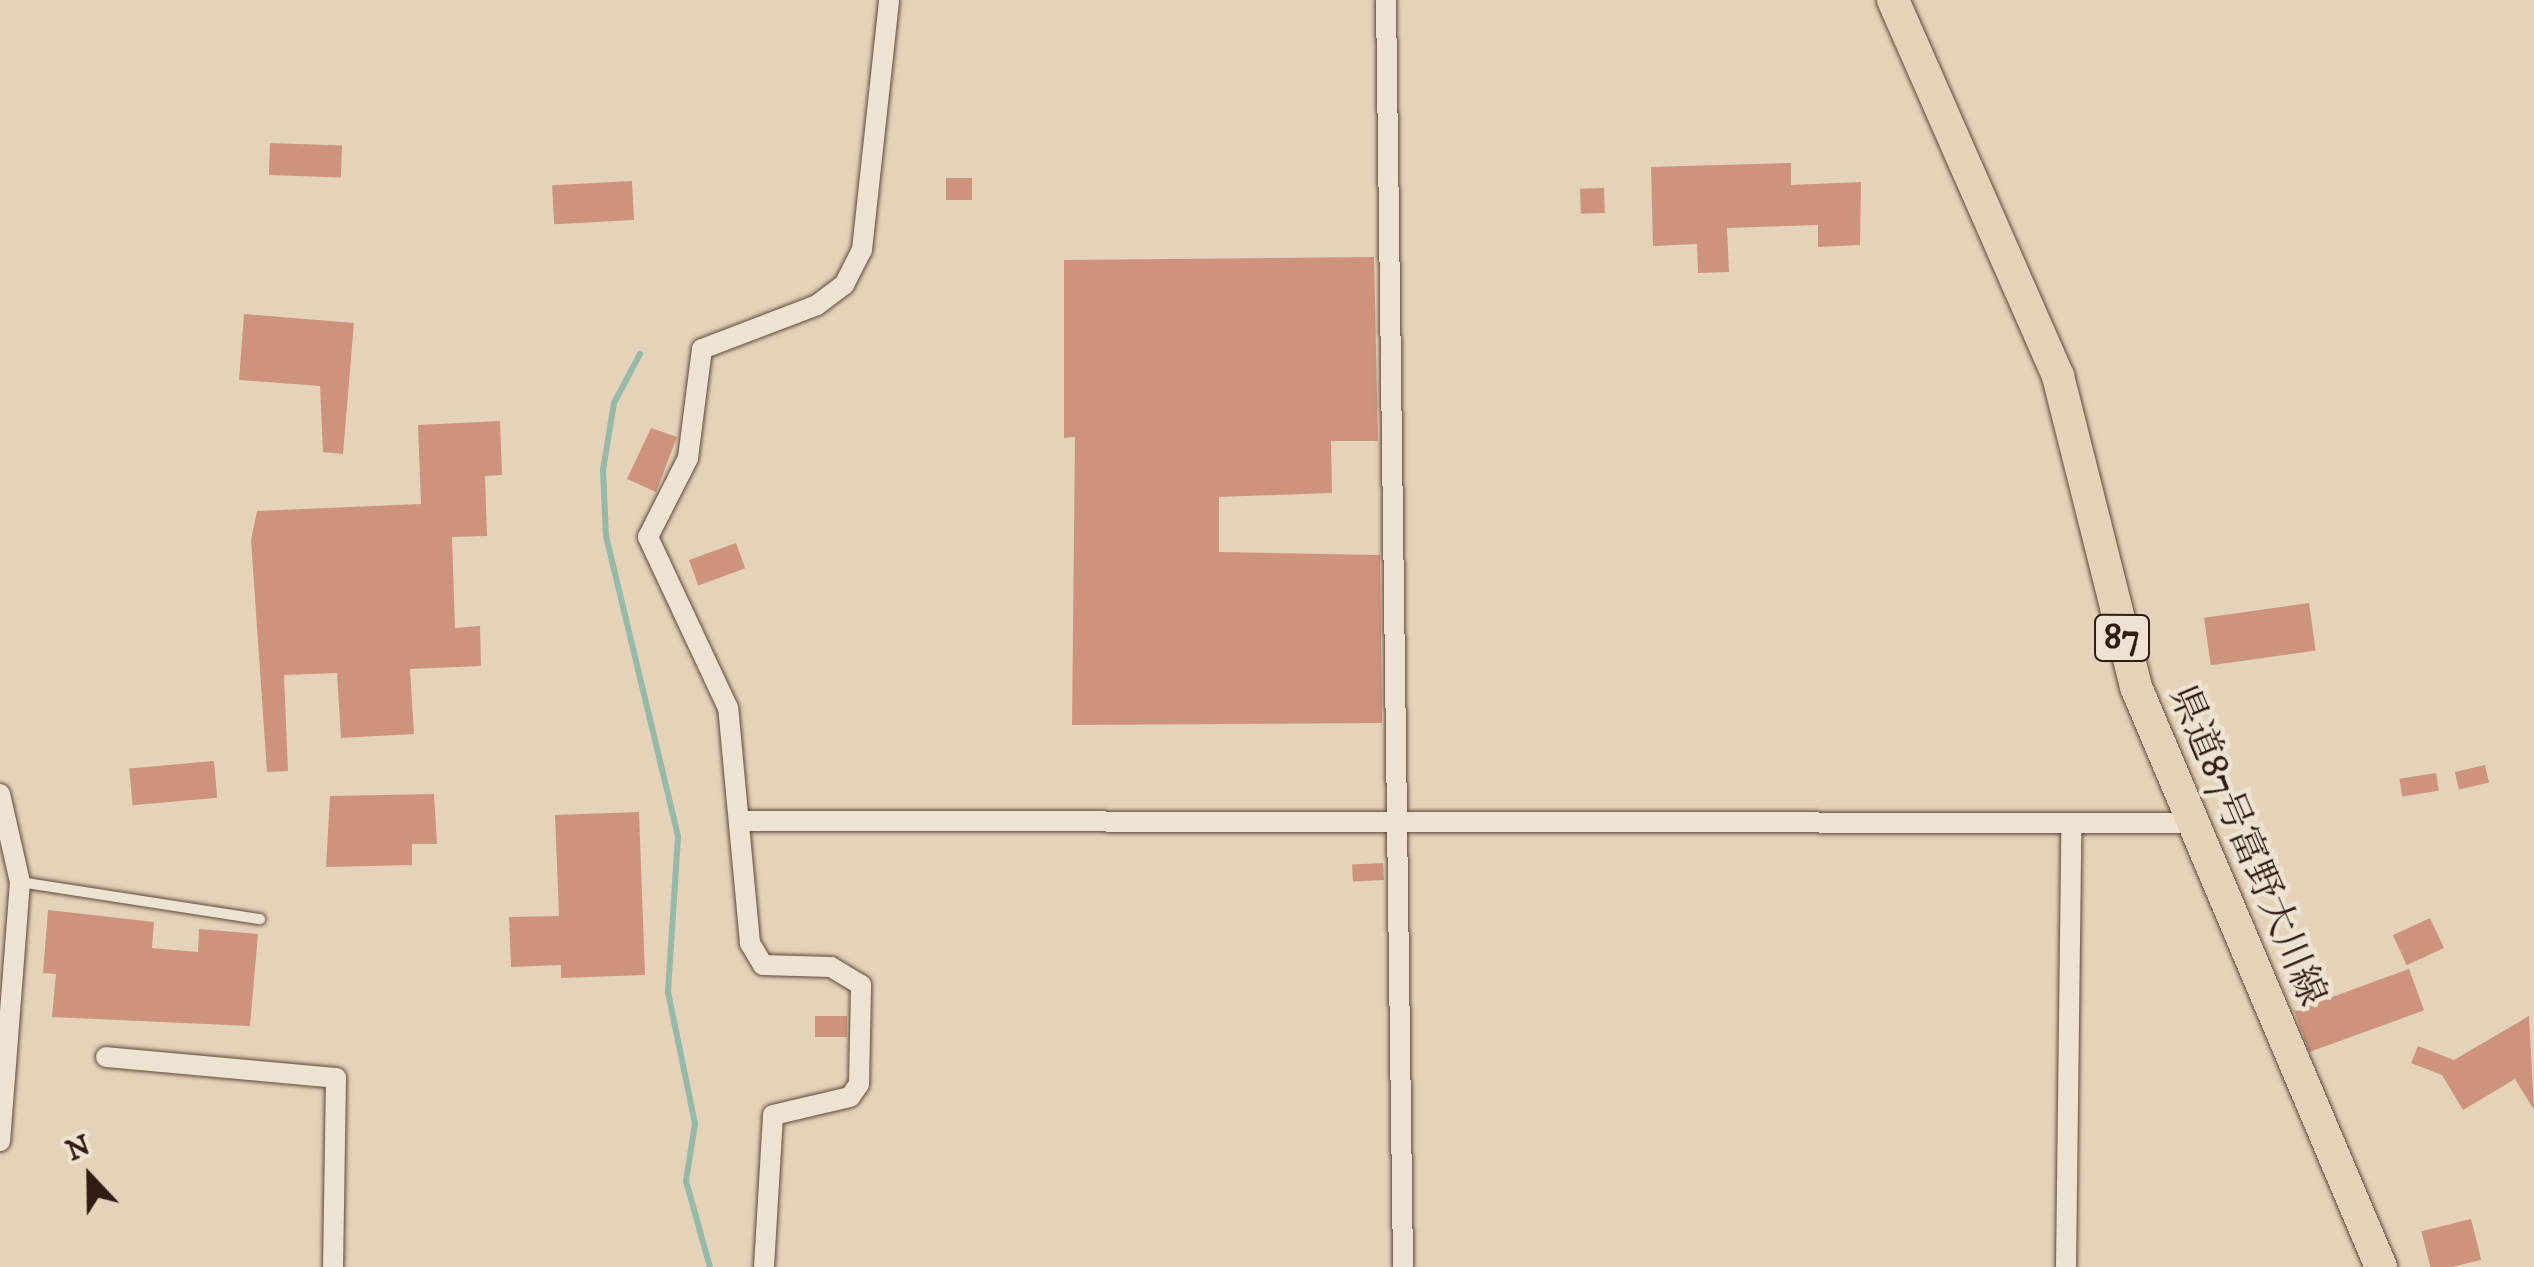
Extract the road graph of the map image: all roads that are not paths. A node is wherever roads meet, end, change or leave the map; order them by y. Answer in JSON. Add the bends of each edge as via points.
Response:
{"nodes":[{"id":1,"x":889,"y":0,"type":"edge"},
{"id":2,"x":1386,"y":0,"type":"edge"},
{"id":3,"x":1893,"y":0,"type":"edge"},
{"id":4,"x":0,"y":794,"type":"edge"},
{"id":5,"x":742,"y":821,"type":"junction"},
{"id":6,"x":2190,"y":823,"type":"junction"},
{"id":7,"x":1396,"y":824,"type":"junction"},
{"id":8,"x":2071,"y":827,"type":"junction"},
{"id":9,"x":20,"y":882,"type":"junction"},
{"id":10,"x":8,"y":906,"type":"edge"},
{"id":11,"x":260,"y":919,"type":"dead end"},
{"id":12,"x":106,"y":1057,"type":"dead end"},
{"id":13,"x":0,"y":1141,"type":"edge"},
{"id":14,"x":333,"y":1267,"type":"edge"},
{"id":15,"x":764,"y":1267,"type":"edge"},
{"id":16,"x":1403,"y":1267,"type":"edge"},
{"id":17,"x":2066,"y":1267,"type":"edge"},
{"id":18,"x":2380,"y":1267,"type":"edge"}],
"edges":[{"from":1,"to":5,"type":"street","via":[[862,250],[844,284],[817,305],[702,349],[688,458],[648,537],[728,708]]},
{"from":2,"to":7,"type":"street"},
{"from":3,"to":6,"type":"main road","name":"県道87号富野大川線","number":"87","via":[[2058,376],[2136,687]]},
{"from":4,"to":9,"type":"street"},
{"from":5,"to":7,"type":"street"},
{"from":5,"to":15,"type":"street","via":[[745,920],[763,965],[831,967],[861,984],[859,1084],[850,1097],[773,1116]]},
{"from":6,"to":8,"type":"street"},
{"from":6,"to":18,"type":"main road","name":"県道87号富野大川線","number":"87"},
{"from":7,"to":8,"type":"street"},
{"from":7,"to":16,"type":"street"},
{"from":8,"to":17,"type":"street"},
{"from":9,"to":10,"type":"street"},
{"from":9,"to":11,"type":"lane"},
{"from":10,"to":13,"type":"street"},
{"from":12,"to":14,"type":"street","via":[[336,1078]]}]}
